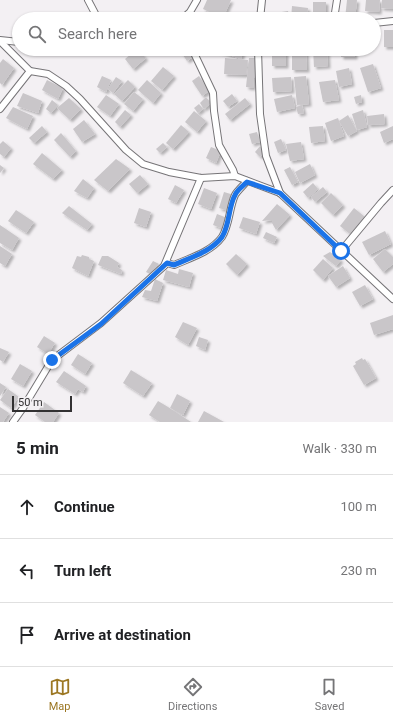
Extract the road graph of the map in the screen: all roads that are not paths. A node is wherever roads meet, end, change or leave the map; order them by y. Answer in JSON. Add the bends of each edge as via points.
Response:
{"nodes":[{"id":1,"x":88,"y":0,"type":"edge"},
{"id":2,"x":197,"y":0,"type":"edge"},
{"id":3,"x":262,"y":0,"type":"edge"},
{"id":4,"x":336,"y":0,"type":"edge"},
{"id":5,"x":94,"y":12,"type":"edge"},
{"id":6,"x":190,"y":12,"type":"edge"},
{"id":7,"x":261,"y":12,"type":"edge"},
{"id":8,"x":335,"y":12,"type":"edge"},
{"id":9,"x":393,"y":21,"type":"edge"},
{"id":10,"x":381,"y":22,"type":"edge"},
{"id":11,"x":0,"y":41,"type":"edge"},
{"id":12,"x":12,"y":42,"type":"edge"},
{"id":13,"x":12,"y":53,"type":"edge"},
{"id":14,"x":15,"y":56,"type":"edge"},
{"id":15,"x":195,"y":56,"type":"edge"},
{"id":16,"x":258,"y":56,"type":"edge"},
{"id":17,"x":30,"y":71,"type":"junction"},
{"id":18,"x":0,"y":109,"type":"edge"},
{"id":19,"x":235,"y":176,"type":"junction"},
{"id":20,"x":201,"y":178,"type":"junction"},
{"id":21,"x":247,"y":182,"type":"junction"},
{"id":22,"x":393,"y":190,"type":"edge"},
{"id":23,"x":280,"y":193,"type":"junction"},
{"id":24,"x":341,"y":251,"type":"junction"},
{"id":25,"x":164,"y":266,"type":"junction"},
{"id":26,"x":393,"y":299,"type":"edge"},
{"id":27,"x":13,"y":422,"type":"edge"}],
"edges":[{"from":1,"to":5,"type":"street"},
{"from":2,"to":6,"type":"street"},
{"from":3,"to":7,"type":"street"},
{"from":4,"to":8,"type":"street"},
{"from":9,"to":10,"type":"street"},
{"from":11,"to":12,"type":"street"},
{"from":11,"to":13,"type":"street"},
{"from":14,"to":17,"type":"street"},
{"from":15,"to":19,"type":"street","via":[[213,93],[219,145]]},
{"from":16,"to":23,"type":"street","via":[[260,114],[266,156]]},
{"from":17,"to":18,"type":"street"},
{"from":17,"to":20,"type":"street","via":[[48,74],[66,86],[126,150],[143,164]]},
{"from":19,"to":20,"type":"street"},
{"from":19,"to":21,"type":"street"},
{"from":20,"to":25,"type":"street"},
{"from":21,"to":23,"type":"street"},
{"from":21,"to":25,"type":"street","via":[[235,196],[226,230],[221,238],[204,251],[174,265],[167,263]]},
{"from":22,"to":24,"type":"street"},
{"from":23,"to":24,"type":"street"},
{"from":24,"to":26,"type":"street"},
{"from":25,"to":27,"type":"street","via":[[101,324],[52,360]]}]}
